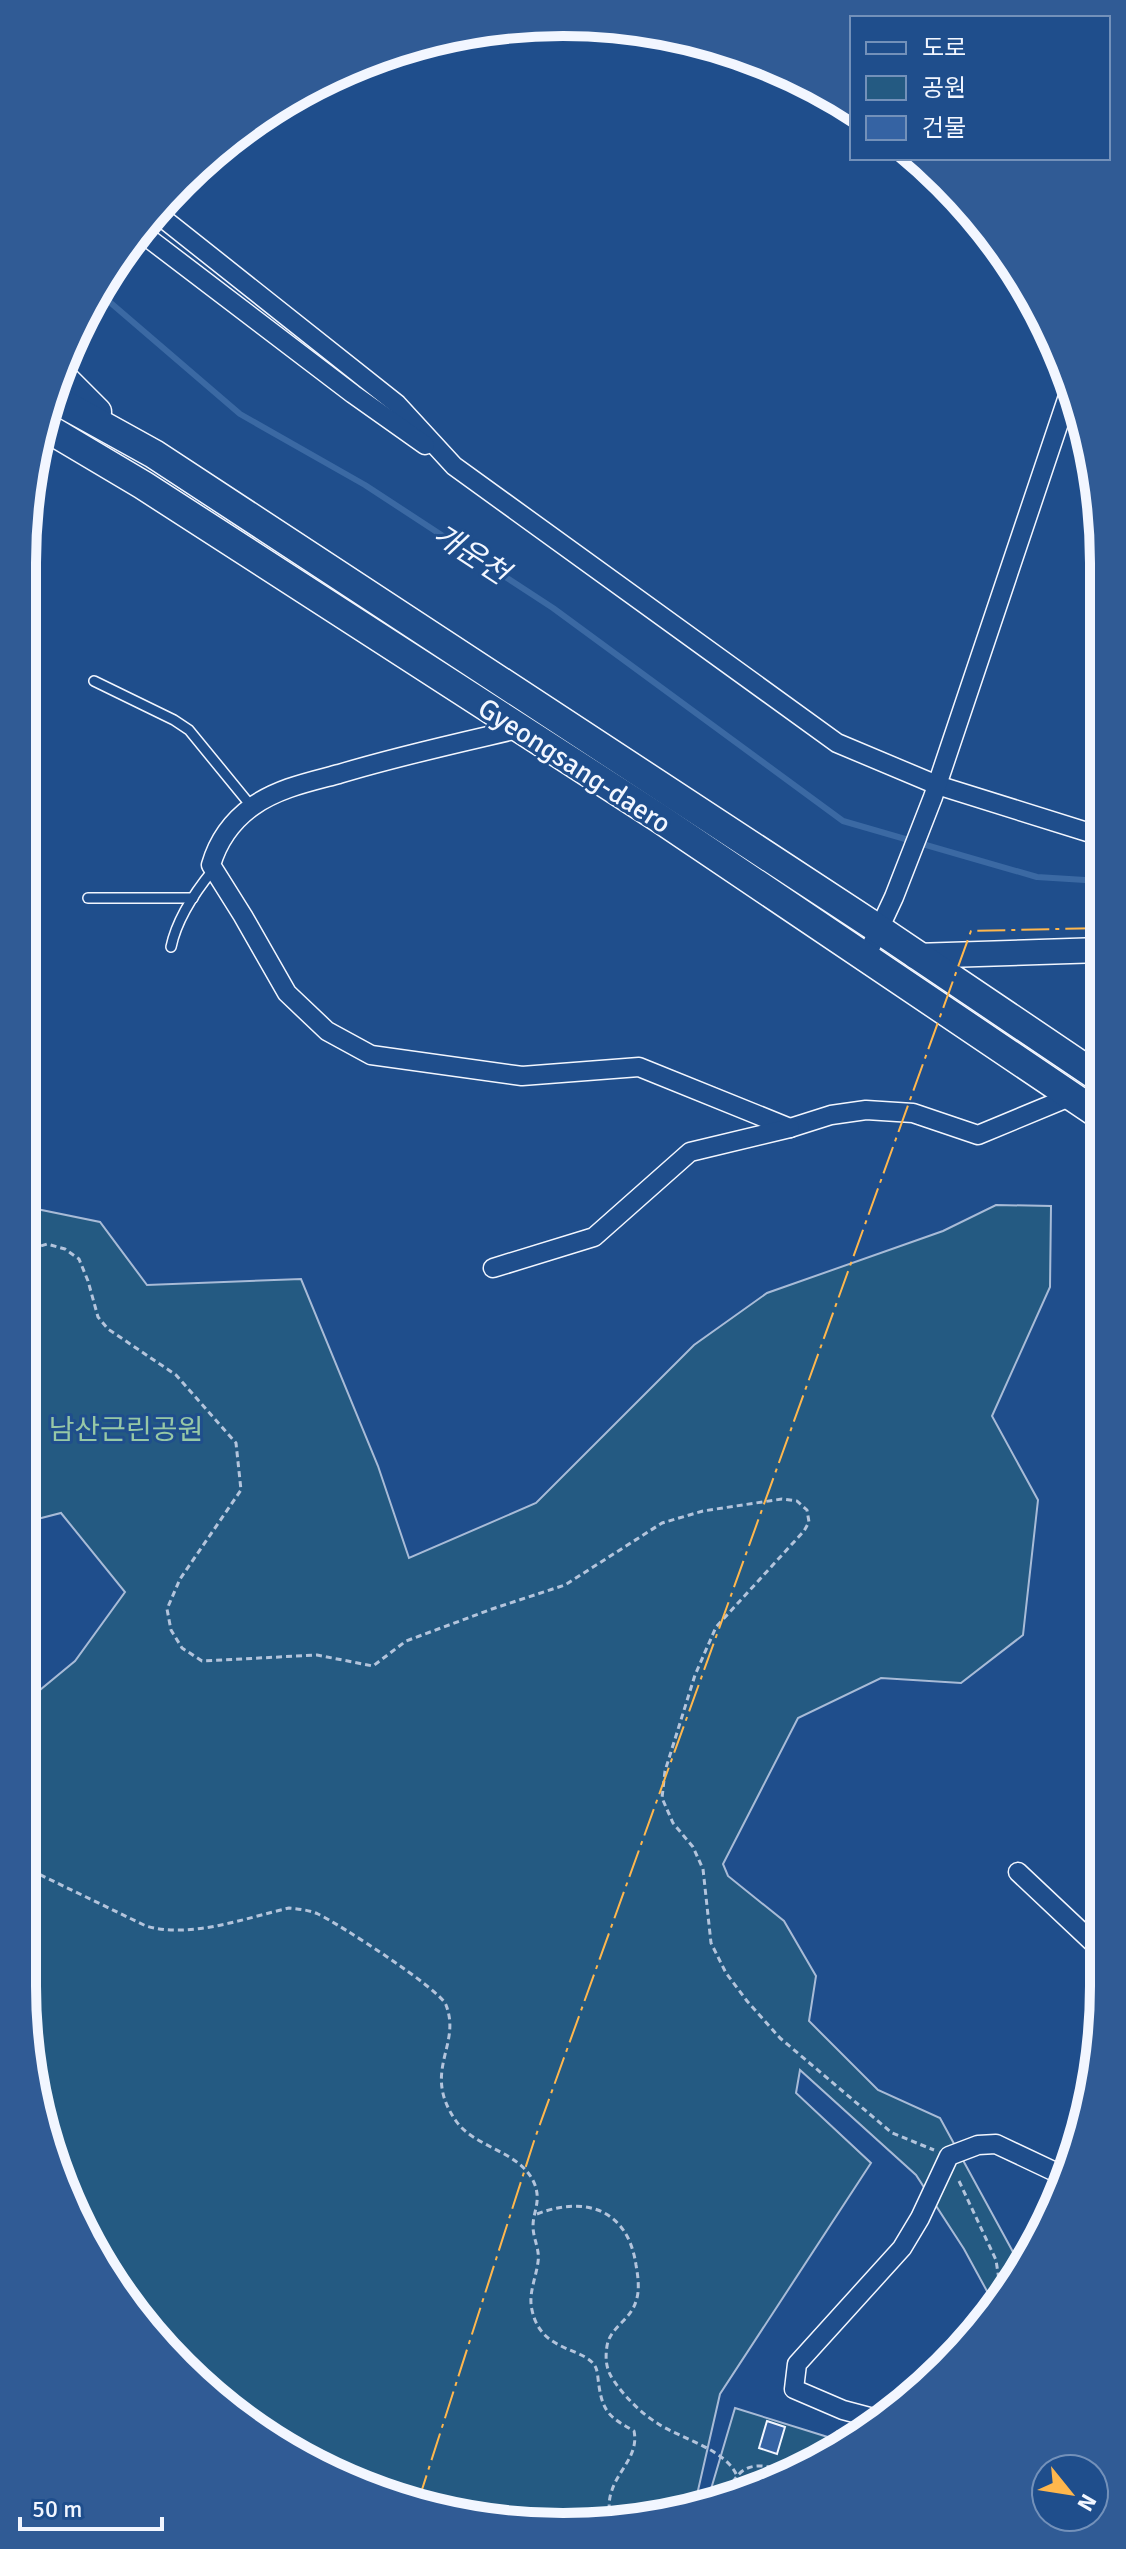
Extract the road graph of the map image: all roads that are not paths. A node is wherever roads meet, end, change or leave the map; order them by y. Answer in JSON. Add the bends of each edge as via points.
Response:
{"nodes":[{"id":1,"x":164,"y":219,"type":"edge"},
{"id":2,"x":148,"y":238,"type":"edge"},
{"id":3,"x":68,"y":383,"type":"edge"},
{"id":4,"x":61,"y":402,"type":"edge"},
{"id":5,"x":1065,"y":404,"type":"edge"},
{"id":6,"x":53,"y":431,"type":"edge"},
{"id":7,"x":118,"y":432,"type":"junction"},
{"id":8,"x":454,"y":466,"type":"junction"},
{"id":9,"x":94,"y":681,"type":"dead end"},
{"id":10,"x":518,"y":729,"type":"junction"},
{"id":11,"x":935,"y":791,"type":"junction"},
{"id":12,"x":252,"y":807,"type":"junction"},
{"id":13,"x":1090,"y":833,"type":"edge"},
{"id":14,"x":213,"y":870,"type":"junction"},
{"id":15,"x":88,"y":898,"type":"dead end"},
{"id":16,"x":193,"y":898,"type":"junction"},
{"id":17,"x":880,"y":930,"type":"junction"},
{"id":18,"x":171,"y":947,"type":"dead end"},
{"id":19,"x":1090,"y":950,"type":"edge"},
{"id":20,"x":915,"y":956,"type":"junction"},
{"id":21,"x":866,"y":957,"type":"junction"},
{"id":22,"x":1090,"y":1072,"type":"edge"},
{"id":23,"x":1072,"y":1096,"type":"junction"},
{"id":24,"x":1090,"y":1108,"type":"edge"},
{"id":25,"x":790,"y":1128,"type":"junction"},
{"id":26,"x":493,"y":1268,"type":"dead end"},
{"id":27,"x":1018,"y":1872,"type":"dead end"},
{"id":28,"x":1090,"y":1940,"type":"edge"},
{"id":29,"x":1056,"y":2172,"type":"edge"},
{"id":30,"x":867,"y":2416,"type":"edge"}],
"edges":[{"from":1,"to":8,"type":"street","via":[[397,404]]},
{"from":2,"to":8,"type":"street"},
{"from":3,"to":7,"type":"main road"},
{"from":4,"to":7,"type":"main road","name":"Gyeongsang-daero"},
{"from":5,"to":11,"type":"street"},
{"from":6,"to":10,"type":"main road","name":"Gyeongsang-daero"},
{"from":7,"to":17,"type":"main road","name":"Gyeongsang-daero"},
{"from":8,"to":11,"type":"street","via":[[837,743]]},
{"from":9,"to":12,"type":"lane","via":[[189,730]]},
{"from":10,"to":12,"type":"street","via":[[283,790]]},
{"from":10,"to":21,"type":"main road","name":"Gyeongsang-daero"},
{"from":11,"to":13,"type":"street"},
{"from":11,"to":17,"type":"street"},
{"from":12,"to":14,"type":"street","via":[[220,841]]},
{"from":14,"to":16,"type":"lane"},
{"from":14,"to":25,"type":"street","via":[[287,993],[327,1031],[371,1055],[522,1076],[639,1067]]},
{"from":15,"to":16,"type":"lane"},
{"from":16,"to":18,"type":"lane"},
{"from":17,"to":20,"type":"main road","name":"Gyeongsang-daero"},
{"from":17,"to":21,"type":"street"},
{"from":19,"to":20,"type":"street"},
{"from":20,"to":22,"type":"main road","name":"Gyeongsang-daero"},
{"from":21,"to":23,"type":"main road","name":"Gyeongsang-daero"},
{"from":23,"to":24,"type":"main road","name":"Gyeongsang-daero"},
{"from":23,"to":25,"type":"street","via":[[978,1135],[913,1113],[866,1110]]},
{"from":25,"to":26,"type":"street","via":[[690,1152],[594,1237]]},
{"from":27,"to":28,"type":"street"},
{"from":29,"to":30,"type":"street","via":[[996,2144],[949,2156],[902,2248],[797,2364],[794,2389]]}]}
